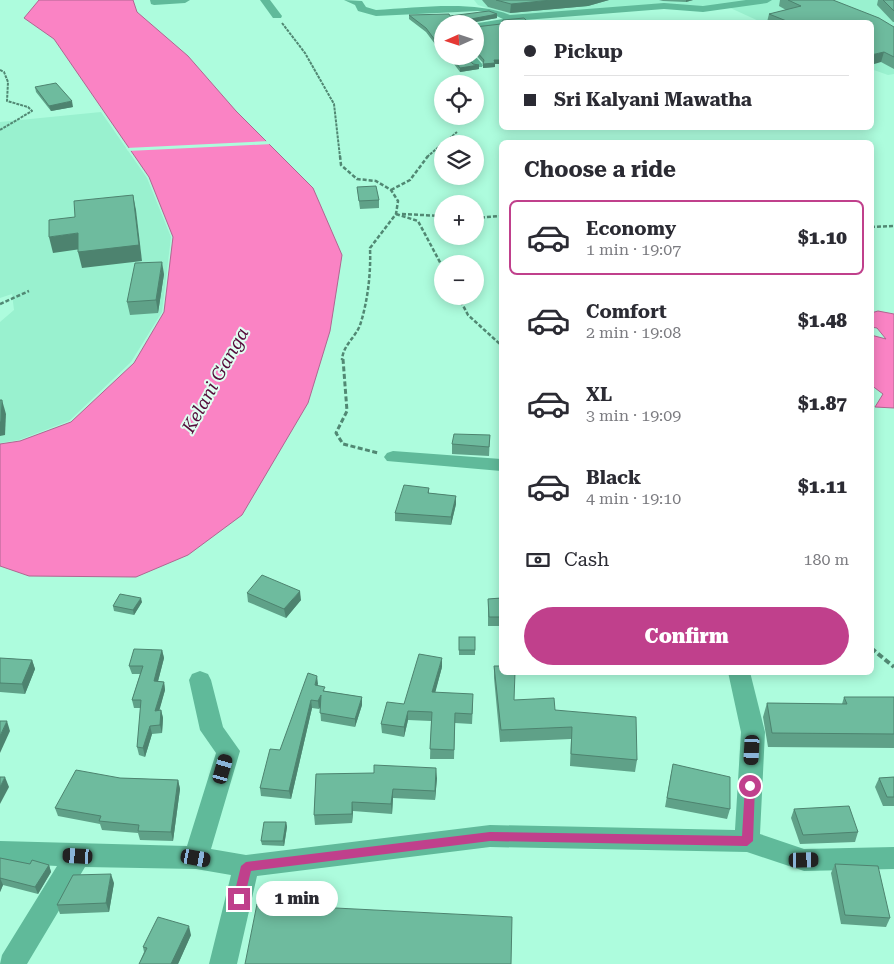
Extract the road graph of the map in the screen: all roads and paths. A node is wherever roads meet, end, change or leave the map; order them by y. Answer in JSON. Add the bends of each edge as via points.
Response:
{"nodes":[{"id":1,"x":185,"y":0,"type":"edge"},
{"id":2,"x":266,"y":0,"type":"edge"},
{"id":3,"x":349,"y":0,"type":"edge"},
{"id":4,"x":767,"y":0,"type":"edge"},
{"id":5,"x":154,"y":2,"type":"dead end"},
{"id":6,"x":276,"y":16,"type":"joint"},
{"id":7,"x":506,"y":20,"type":"edge"},
{"id":8,"x":517,"y":20,"type":"edge"},
{"id":9,"x":499,"y":22,"type":"edge"},
{"id":10,"x":484,"y":25,"type":"edge"},
{"id":11,"x":0,"y":70,"type":"edge"},
{"id":12,"x":0,"y":130,"type":"edge"},
{"id":13,"x":457,"y":132,"type":"dead end"},
{"id":14,"x":454,"y":135,"type":"edge"},
{"id":15,"x":434,"y":150,"type":"edge"},
{"id":16,"x":392,"y":190,"type":"junction"},
{"id":17,"x":396,"y":214,"type":"junction"},
{"id":18,"x":434,"y":216,"type":"edge"},
{"id":19,"x":499,"y":216,"type":"edge"},
{"id":20,"x":484,"y":217,"type":"edge"},
{"id":21,"x":894,"y":226,"type":"edge"},
{"id":22,"x":874,"y":227,"type":"edge"},
{"id":23,"x":436,"y":255,"type":"edge"},
{"id":24,"x":29,"y":291,"type":"dead end"},
{"id":25,"x":0,"y":304,"type":"edge"},
{"id":26,"x":463,"y":305,"type":"edge"},
{"id":27,"x":499,"y":342,"type":"edge"},
{"id":28,"x":393,"y":457,"type":"joint"},
{"id":29,"x":499,"y":465,"type":"edge"},
{"id":30,"x":874,"y":650,"type":"edge"},
{"id":31,"x":894,"y":667,"type":"edge"},
{"id":32,"x":740,"y":675,"type":"edge"},
{"id":33,"x":200,"y":680,"type":"dead end"},
{"id":34,"x":747,"y":841,"type":"junction"},
{"id":35,"x":0,"y":852,"type":"edge"},
{"id":36,"x":78,"y":856,"type":"junction"},
{"id":37,"x":196,"y":858,"type":"junction"},
{"id":38,"x":894,"y":858,"type":"edge"},
{"id":39,"x":246,"y":866,"type":"junction"},
{"id":40,"x":12,"y":964,"type":"edge"},
{"id":41,"x":224,"y":964,"type":"edge"}],
"edges":[{"from":1,"to":5,"type":"street"},
{"from":2,"to":6,"type":"street"},
{"from":3,"to":7,"type":"street","via":[[376,13],[478,8],[492,10]]},
{"from":4,"to":8,"type":"street","via":[[702,8],[664,6]]},
{"from":6,"to":16,"type":"path","via":[[305,53],[334,104],[341,165],[357,179],[376,181]]},
{"from":9,"to":10,"type":"street"},
{"from":11,"to":12,"type":"path","via":[[8,82],[7,101],[32,111]]},
{"from":13,"to":14,"type":"path"},
{"from":15,"to":16,"type":"path","via":[[410,180]]},
{"from":16,"to":17,"type":"path","via":[[398,201]]},
{"from":17,"to":18,"type":"path"},
{"from":17,"to":23,"type":"path","via":[[418,221]]},
{"from":17,"to":28,"type":"path","via":[[370,248],[371,265],[362,324],[343,350],[347,411],[336,433],[343,444]]},
{"from":19,"to":20,"type":"path"},
{"from":21,"to":22,"type":"path"},
{"from":24,"to":25,"type":"path"},
{"from":26,"to":27,"type":"path","via":[[468,315]]},
{"from":28,"to":29,"type":"street"},
{"from":30,"to":31,"type":"path"},
{"from":32,"to":34,"type":"street","via":[[753,732]]},
{"from":33,"to":37,"type":"street","via":[[212,730],[228,751]]},
{"from":34,"to":38,"type":"street","via":[[804,860]]},
{"from":34,"to":39,"type":"street","via":[[490,836]]},
{"from":35,"to":36,"type":"street"},
{"from":36,"to":37,"type":"street"},
{"from":36,"to":40,"type":"street"},
{"from":37,"to":39,"type":"street"},
{"from":39,"to":41,"type":"street"}]}
